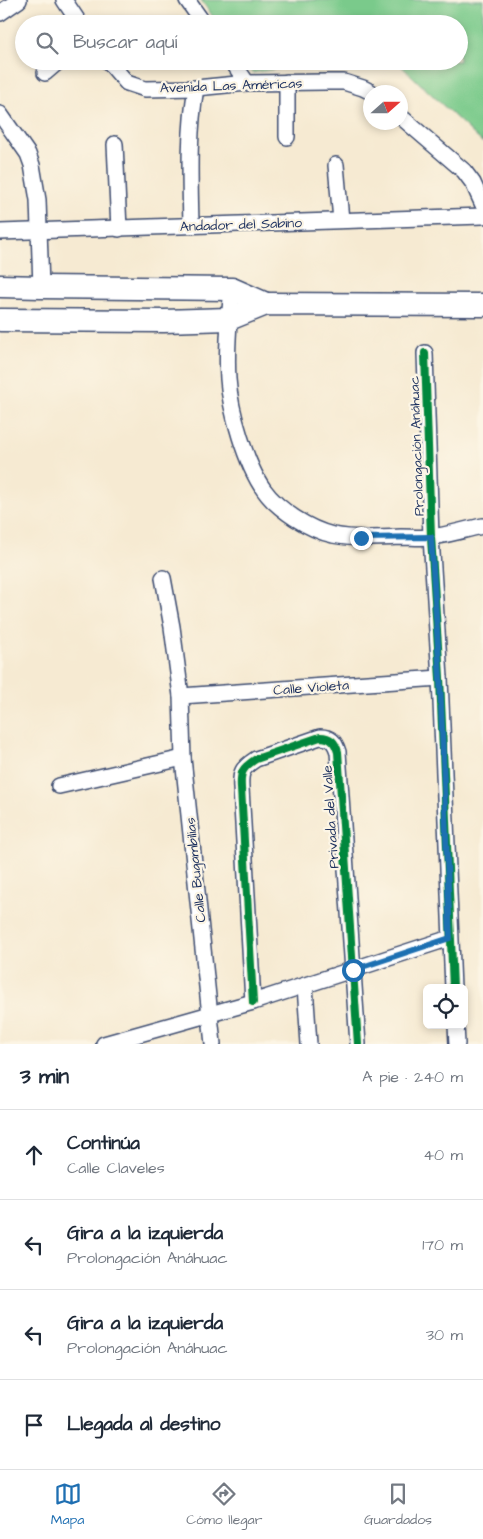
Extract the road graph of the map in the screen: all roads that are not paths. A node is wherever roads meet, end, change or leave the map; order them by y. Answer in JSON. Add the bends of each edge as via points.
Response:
{"nodes":[{"id":1,"x":19,"y":0,"type":"edge"},
{"id":2,"x":64,"y":0,"type":"edge"},
{"id":3,"x":187,"y":0,"type":"edge"},
{"id":4,"x":0,"y":13,"type":"edge"},
{"id":5,"x":74,"y":15,"type":"edge"},
{"id":6,"x":198,"y":15,"type":"edge"},
{"id":7,"x":48,"y":70,"type":"edge"},
{"id":8,"x":116,"y":70,"type":"edge"},
{"id":9,"x":238,"y":70,"type":"edge"},
{"id":10,"x":45,"y":73,"type":"dead end"},
{"id":11,"x":288,"y":82,"type":"junction"},
{"id":12,"x":247,"y":83,"type":"junction"},
{"id":13,"x":196,"y":88,"type":"junction"},
{"id":14,"x":363,"y":89,"type":"edge"},
{"id":15,"x":0,"y":114,"type":"edge"},
{"id":16,"x":408,"y":123,"type":"edge"},
{"id":17,"x":288,"y":138,"type":"dead end"},
{"id":18,"x":115,"y":144,"type":"dead end"},
{"id":19,"x":336,"y":165,"type":"dead end"},
{"id":20,"x":483,"y":206,"type":"edge"},
{"id":21,"x":483,"y":216,"type":"edge"},
{"id":22,"x":341,"y":220,"type":"junction"},
{"id":23,"x":191,"y":225,"type":"junction"},
{"id":24,"x":119,"y":229,"type":"junction"},
{"id":25,"x":0,"y":232,"type":"edge"},
{"id":26,"x":39,"y":232,"type":"junction"},
{"id":27,"x":0,"y":286,"type":"edge"},
{"id":28,"x":41,"y":287,"type":"junction"},
{"id":29,"x":232,"y":289,"type":"junction"},
{"id":30,"x":266,"y":304,"type":"junction"},
{"id":31,"x":475,"y":305,"type":"edge"},
{"id":32,"x":229,"y":319,"type":"junction"},
{"id":33,"x":0,"y":320,"type":"edge"},
{"id":34,"x":425,"y":353,"type":"dead end"},
{"id":35,"x":483,"y":526,"type":"edge"},
{"id":36,"x":431,"y":537,"type":"junction"},
{"id":37,"x":163,"y":578,"type":"dead end"},
{"id":38,"x":440,"y":678,"type":"junction"},
{"id":39,"x":181,"y":696,"type":"junction"},
{"id":40,"x":183,"y":758,"type":"junction"},
{"id":41,"x":59,"y":786,"type":"dead end"},
{"id":42,"x":450,"y":938,"type":"junction"},
{"id":43,"x":353,"y":970,"type":"junction"},
{"id":44,"x":454,"y":984,"type":"edge"},
{"id":45,"x":305,"y":986,"type":"junction"},
{"id":46,"x":253,"y":1002,"type":"junction"},
{"id":47,"x":210,"y":1015,"type":"junction"},
{"id":48,"x":456,"y":1029,"type":"edge"},
{"id":49,"x":104,"y":1044,"type":"edge"},
{"id":50,"x":213,"y":1044,"type":"edge"},
{"id":51,"x":309,"y":1044,"type":"edge"},
{"id":52,"x":358,"y":1044,"type":"edge"},
{"id":53,"x":457,"y":1044,"type":"edge"}],
"edges":[{"from":1,"to":4,"type":"street"},
{"from":2,"to":5,"type":"street"},
{"from":3,"to":6,"type":"street"},
{"from":7,"to":10,"type":"street"},
{"from":8,"to":13,"type":"street","name":"Avenida Las Américas","via":[[123,79],[145,89]]},
{"from":9,"to":12,"type":"street"},
{"from":11,"to":12,"type":"street","name":"Avenida Las Américas"},
{"from":11,"to":14,"type":"street","name":"Avenida Las Américas","via":[[344,82]]},
{"from":11,"to":17,"type":"street"},
{"from":12,"to":13,"type":"street","name":"Avenida Las Américas"},
{"from":13,"to":23,"type":"street","via":[[190,151]]},
{"from":15,"to":26,"type":"street","via":[[32,165]]},
{"from":16,"to":20,"type":"street","via":[[464,171],[474,183]]},
{"from":18,"to":24,"type":"street"},
{"from":19,"to":22,"type":"street"},
{"from":21,"to":22,"type":"street","name":"Andador del Sabino"},
{"from":22,"to":23,"type":"street","name":"Andador del Sabino"},
{"from":23,"to":24,"type":"street","name":"Andador del Sabino"},
{"from":24,"to":26,"type":"street","name":"Andador del Sabino"},
{"from":25,"to":26,"type":"street","name":"Andador del Sabino"},
{"from":26,"to":28,"type":"street"},
{"from":27,"to":28,"type":"main road"},
{"from":28,"to":29,"type":"main road"},
{"from":29,"to":30,"type":"main road"},
{"from":29,"to":32,"type":"street","name":"Prolongación Anáhuac"},
{"from":30,"to":31,"type":"main road"},
{"from":30,"to":32,"type":"main road"},
{"from":32,"to":33,"type":"main road"},
{"from":32,"to":36,"type":"street","name":"Prolongación Anáhuac","via":[[228,379],[232,408],[242,443],[264,490],[280,507],[307,525],[332,534],[361,538]]},
{"from":34,"to":36,"type":"street","name":"Prolongación Anáhuac"},
{"from":35,"to":36,"type":"street"},
{"from":36,"to":38,"type":"street","name":"Prolongación Anáhuac"},
{"from":37,"to":39,"type":"street","name":"Calle Bugambilias"},
{"from":38,"to":39,"type":"street","name":"Calle Violeta"},
{"from":38,"to":42,"type":"street","name":"Prolongación Anáhuac"},
{"from":39,"to":40,"type":"street","name":"Calle Bugambilias"},
{"from":40,"to":41,"type":"street"},
{"from":40,"to":47,"type":"street","name":"Calle Bugambilias"},
{"from":42,"to":43,"type":"street"},
{"from":42,"to":44,"type":"street","name":"Prolongación Anáhuac"},
{"from":43,"to":45,"type":"street"},
{"from":43,"to":46,"type":"street","name":"Privada del Valle","via":[[338,752],[333,741],[320,737],[256,759],[242,771],[240,788]]},
{"from":43,"to":52,"type":"street","name":"Privada del Valle"},
{"from":45,"to":46,"type":"street"},
{"from":45,"to":51,"type":"street"},
{"from":46,"to":47,"type":"street"},
{"from":47,"to":49,"type":"street"},
{"from":47,"to":50,"type":"street","name":"Calle Bugambilias"},
{"from":48,"to":53,"type":"street"}]}
